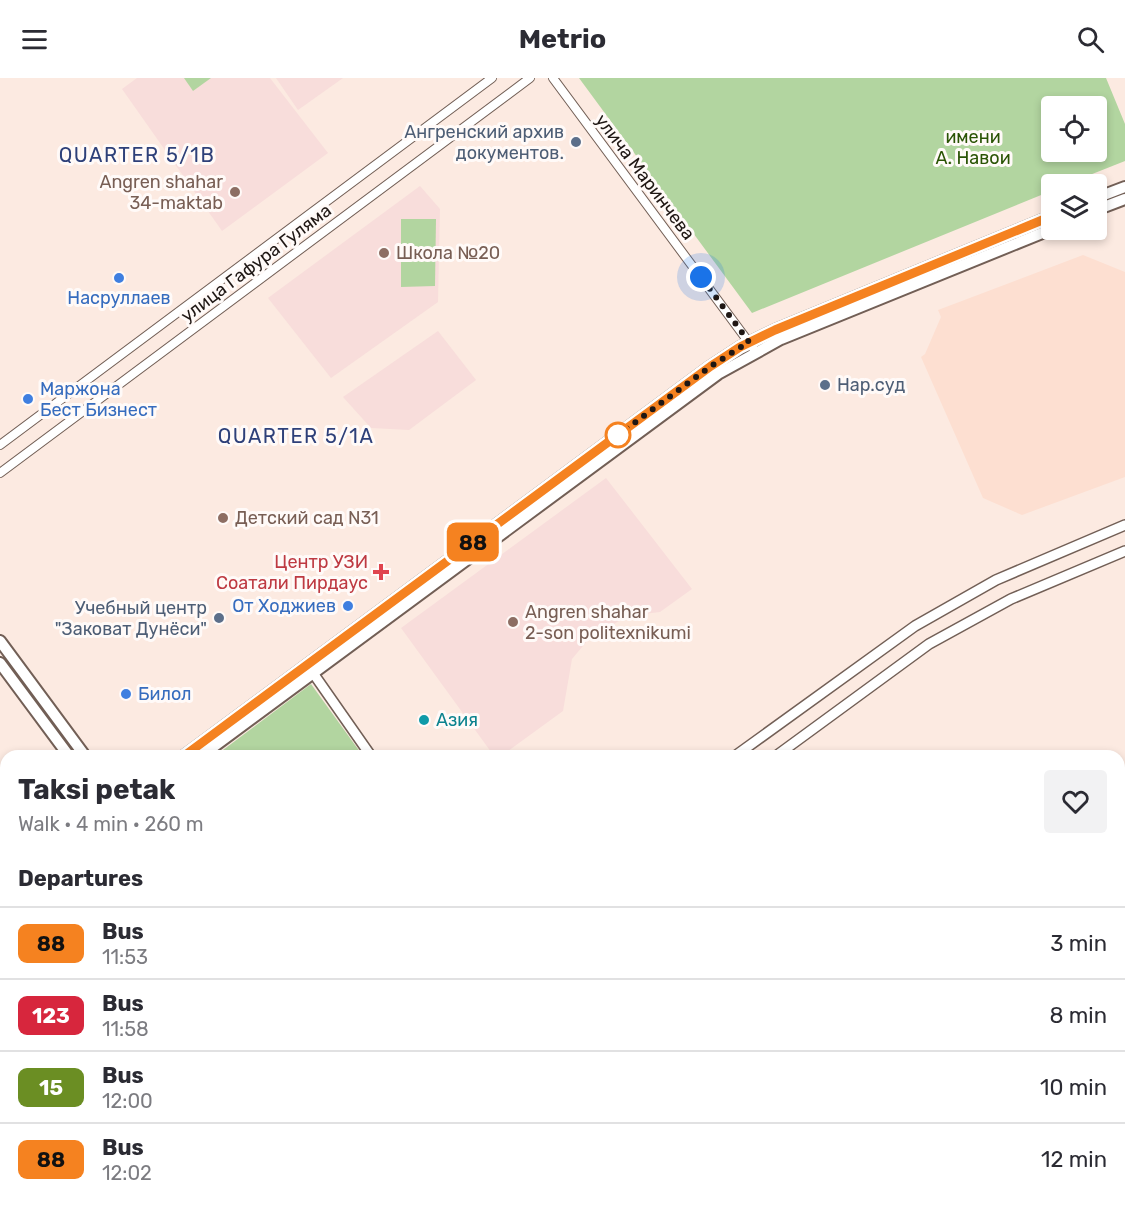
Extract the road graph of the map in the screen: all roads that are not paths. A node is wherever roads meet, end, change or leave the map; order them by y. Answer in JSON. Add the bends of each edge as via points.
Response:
{"nodes":[{"id":1,"x":492,"y":78,"type":"edge"},
{"id":2,"x":530,"y":78,"type":"edge"},
{"id":3,"x":553,"y":78,"type":"edge"},
{"id":4,"x":1125,"y":187,"type":"edge"},
{"id":5,"x":1107,"y":194,"type":"edge"},
{"id":6,"x":1125,"y":199,"type":"edge"},
{"id":7,"x":1107,"y":206,"type":"edge"},
{"id":8,"x":1041,"y":221,"type":"edge"},
{"id":9,"x":1041,"y":233,"type":"edge"},
{"id":10,"x":753,"y":347,"type":"junction"},
{"id":11,"x":0,"y":445,"type":"edge"},
{"id":12,"x":0,"y":472,"type":"edge"},
{"id":13,"x":1125,"y":525,"type":"edge"},
{"id":14,"x":1125,"y":550,"type":"edge"},
{"id":15,"x":0,"y":641,"type":"edge"},
{"id":16,"x":0,"y":663,"type":"edge"},
{"id":17,"x":313,"y":674,"type":"junction"},
{"id":18,"x":65,"y":750,"type":"edge"},
{"id":19,"x":81,"y":750,"type":"edge"},
{"id":20,"x":192,"y":750,"type":"edge"},
{"id":21,"x":209,"y":750,"type":"edge"},
{"id":22,"x":367,"y":750,"type":"edge"},
{"id":23,"x":743,"y":750,"type":"edge"},
{"id":24,"x":784,"y":750,"type":"edge"}],
"edges":[{"from":1,"to":11,"type":"street"},
{"from":2,"to":12,"type":"street","name":"улица Гафура Гуляма"},
{"from":3,"to":10,"type":"street","name":"улича Маринчева"},
{"from":4,"to":5,"type":"main road"},
{"from":6,"to":7,"type":"main road"},
{"from":8,"to":10,"type":"main road","via":[[775,330]]},
{"from":9,"to":10,"type":"main road"},
{"from":10,"to":17,"type":"main road"},
{"from":10,"to":20,"type":"main road","via":[[711,366]]},
{"from":13,"to":23,"type":"street","via":[[996,580],[915,626]]},
{"from":14,"to":24,"type":"street","via":[[1011,599],[929,644]]},
{"from":15,"to":19,"type":"main road"},
{"from":16,"to":18,"type":"main road"},
{"from":17,"to":21,"type":"main road"},
{"from":17,"to":22,"type":"street"}]}
